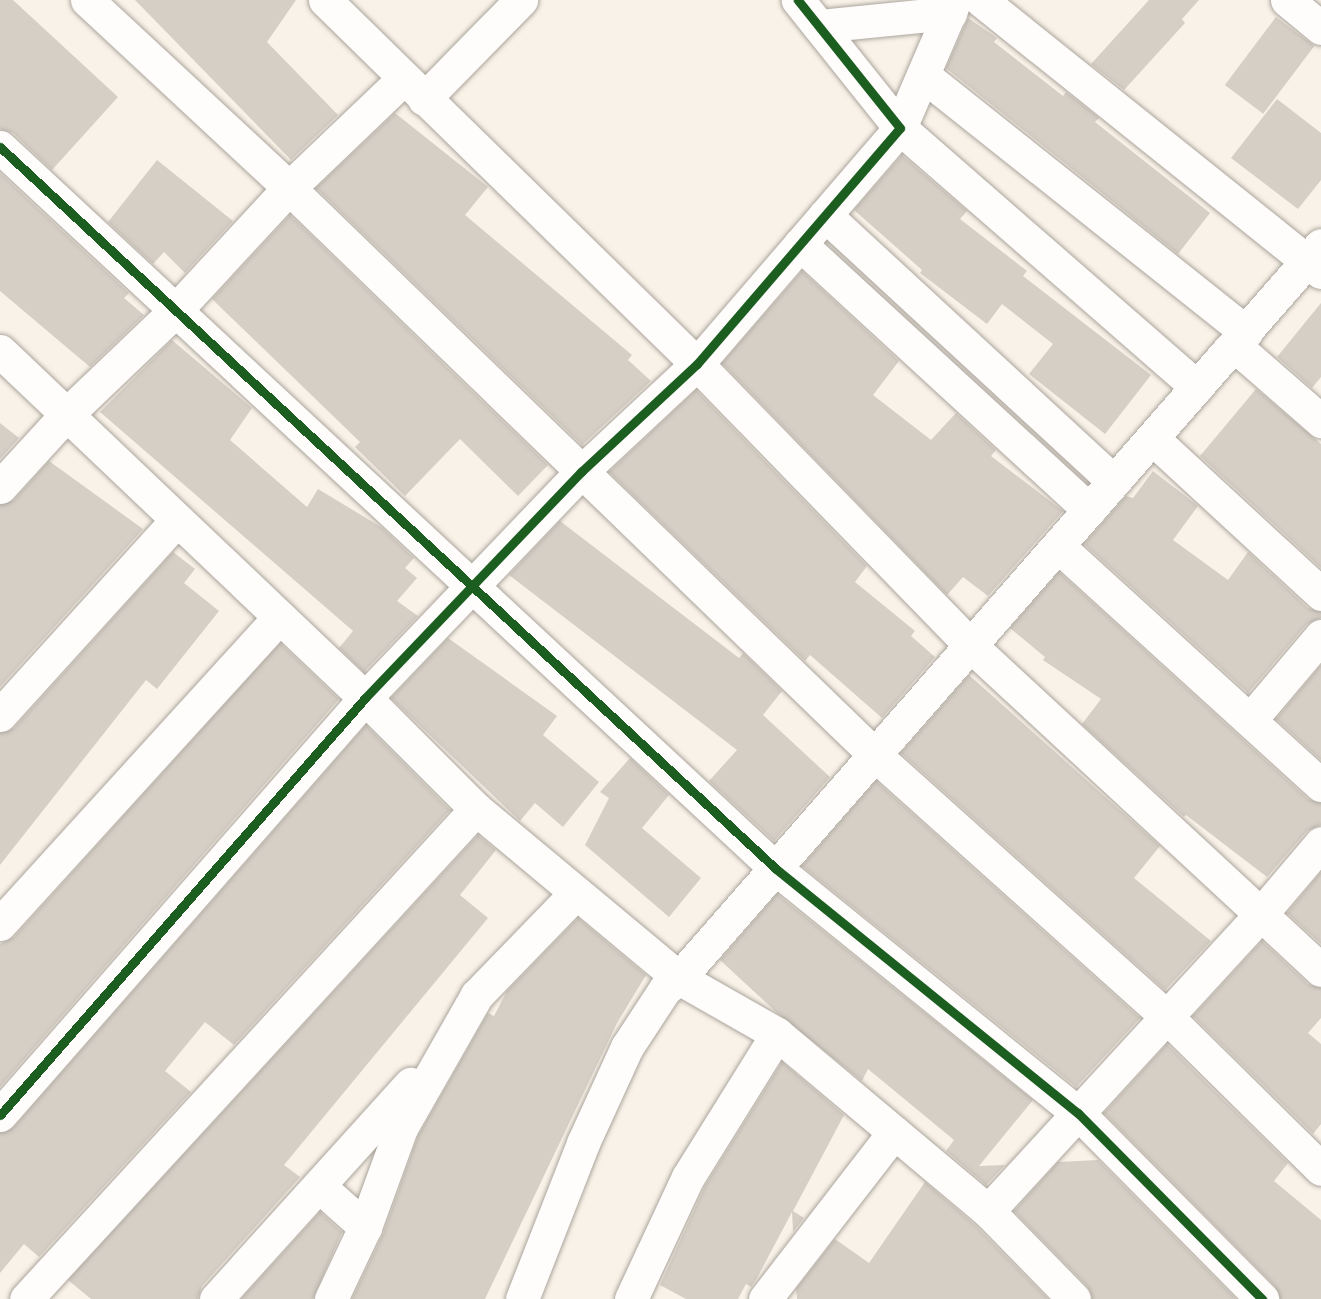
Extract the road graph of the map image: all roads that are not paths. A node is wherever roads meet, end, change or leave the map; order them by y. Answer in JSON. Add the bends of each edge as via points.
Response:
{"nodes":[{"id":1,"x":87,"y":0,"type":"edge"},
{"id":2,"x":325,"y":0,"type":"edge"},
{"id":3,"x":521,"y":0,"type":"edge"},
{"id":4,"x":798,"y":0,"type":"edge"},
{"id":5,"x":981,"y":0,"type":"edge"},
{"id":6,"x":1287,"y":0,"type":"edge"},
{"id":7,"x":953,"y":7,"type":"edge"},
{"id":8,"x":819,"y":26,"type":"junction"},
{"id":9,"x":1321,"y":28,"type":"edge"},
{"id":10,"x":923,"y":75,"type":"junction"},
{"id":11,"x":414,"y":89,"type":"junction"},
{"id":12,"x":900,"y":128,"type":"junction"},
{"id":13,"x":0,"y":147,"type":"edge"},
{"id":14,"x":289,"y":188,"type":"junction"},
{"id":15,"x":825,"y":215,"type":"junction"},
{"id":16,"x":800,"y":244,"type":"junction"},
{"id":17,"x":1317,"y":259,"type":"edge"},
{"id":18,"x":175,"y":311,"type":"junction"},
{"id":19,"x":1240,"y":338,"type":"junction"},
{"id":20,"x":0,"y":351,"type":"edge"},
{"id":21,"x":697,"y":364,"type":"junction"},
{"id":22,"x":1197,"y":387,"type":"junction"},
{"id":23,"x":65,"y":416,"type":"junction"},
{"id":24,"x":1321,"y":421,"type":"edge"},
{"id":25,"x":1152,"y":438,"type":"junction"},
{"id":26,"x":581,"y":472,"type":"junction"},
{"id":27,"x":1114,"y":482,"type":"junction"},
{"id":28,"x":0,"y":487,"type":"edge"},
{"id":29,"x":1089,"y":510,"type":"junction"},
{"id":30,"x":177,"y":520,"type":"junction"},
{"id":31,"x":1058,"y":546,"type":"junction"},
{"id":32,"x":473,"y":588,"type":"junction"},
{"id":33,"x":1321,"y":594,"type":"edge"},
{"id":34,"x":279,"y":617,"type":"junction"},
{"id":35,"x":1321,"y":636,"type":"edge"},
{"id":36,"x":970,"y":645,"type":"junction"},
{"id":37,"x":365,"y":698,"type":"junction"},
{"id":38,"x":0,"y":716,"type":"edge"},
{"id":39,"x":1250,"y":720,"type":"junction"},
{"id":40,"x":875,"y":754,"type":"junction"},
{"id":41,"x":1321,"y":784,"type":"edge"},
{"id":42,"x":476,"y":810,"type":"junction"},
{"id":43,"x":1321,"y":843,"type":"edge"},
{"id":44,"x":775,"y":868,"type":"junction"},
{"id":45,"x":576,"y":893,"type":"junction"},
{"id":46,"x":1260,"y":915,"type":"junction"},
{"id":47,"x":0,"y":924,"type":"edge"},
{"id":48,"x":1321,"y":970,"type":"edge"},
{"id":49,"x":679,"y":978,"type":"junction"},
{"id":50,"x":1167,"y":1017,"type":"junction"},
{"id":51,"x":777,"y":1034,"type":"junction"},
{"id":52,"x":454,"y":1036,"type":"junction"},
{"id":53,"x":1078,"y":1113,"type":"junction"},
{"id":54,"x":0,"y":1115,"type":"edge"},
{"id":55,"x":894,"y":1132,"type":"junction"},
{"id":56,"x":1321,"y":1169,"type":"edge"},
{"id":57,"x":319,"y":1186,"type":"junction"},
{"id":58,"x":988,"y":1211,"type":"junction"},
{"id":59,"x":365,"y":1227,"type":"junction"},
{"id":60,"x":0,"y":1295,"type":"edge"},
{"id":61,"x":16,"y":1299,"type":"edge"},
{"id":62,"x":26,"y":1299,"type":"edge"},
{"id":63,"x":216,"y":1299,"type":"edge"},
{"id":64,"x":331,"y":1299,"type":"edge"},
{"id":65,"x":522,"y":1299,"type":"edge"},
{"id":66,"x":631,"y":1299,"type":"edge"},
{"id":67,"x":765,"y":1299,"type":"edge"},
{"id":68,"x":1074,"y":1299,"type":"edge"},
{"id":69,"x":1262,"y":1299,"type":"edge"}],
"edges":[{"from":1,"to":14,"type":"street"},
{"from":2,"to":11,"type":"street"},
{"from":3,"to":11,"type":"street"},
{"from":4,"to":8,"type":"street"},
{"from":5,"to":17,"type":"street"},
{"from":6,"to":9,"type":"street"},
{"from":7,"to":8,"type":"street"},
{"from":7,"to":10,"type":"street"},
{"from":8,"to":12,"type":"street"},
{"from":10,"to":12,"type":"street"},
{"from":10,"to":19,"type":"street"},
{"from":11,"to":14,"type":"street"},
{"from":11,"to":21,"type":"street"},
{"from":12,"to":15,"type":"street"},
{"from":12,"to":22,"type":"street"},
{"from":13,"to":18,"type":"street"},
{"from":14,"to":18,"type":"street"},
{"from":14,"to":26,"type":"street"},
{"from":15,"to":16,"type":"street"},
{"from":15,"to":27,"type":"street"},
{"from":16,"to":21,"type":"street"},
{"from":16,"to":29,"type":"street"},
{"from":17,"to":19,"type":"street"},
{"from":18,"to":23,"type":"street"},
{"from":18,"to":32,"type":"street"},
{"from":19,"to":22,"type":"street"},
{"from":19,"to":24,"type":"street"},
{"from":20,"to":23,"type":"street"},
{"from":21,"to":26,"type":"street"},
{"from":21,"to":36,"type":"street"},
{"from":22,"to":25,"type":"street"},
{"from":23,"to":28,"type":"street"},
{"from":23,"to":30,"type":"street"},
{"from":25,"to":27,"type":"street"},
{"from":25,"to":33,"type":"street"},
{"from":26,"to":32,"type":"street"},
{"from":26,"to":40,"type":"street"},
{"from":27,"to":29,"type":"street"},
{"from":29,"to":31,"type":"street"},
{"from":30,"to":34,"type":"street"},
{"from":30,"to":38,"type":"street"},
{"from":31,"to":36,"type":"street"},
{"from":31,"to":39,"type":"street"},
{"from":32,"to":37,"type":"street"},
{"from":32,"to":44,"type":"street"},
{"from":34,"to":37,"type":"street"},
{"from":34,"to":47,"type":"street"},
{"from":35,"to":39,"type":"street"},
{"from":36,"to":40,"type":"street"},
{"from":36,"to":46,"type":"street"},
{"from":37,"to":42,"type":"street"},
{"from":37,"to":54,"type":"street"},
{"from":39,"to":41,"type":"street"},
{"from":40,"to":44,"type":"street"},
{"from":40,"to":50,"type":"street"},
{"from":42,"to":45,"type":"street"},
{"from":42,"to":62,"type":"street"},
{"from":43,"to":46,"type":"street"},
{"from":44,"to":49,"type":"street"},
{"from":44,"to":53,"type":"street"},
{"from":45,"to":49,"type":"street"},
{"from":45,"to":52,"type":"street","via":[[477,995]]},
{"from":46,"to":48,"type":"street"},
{"from":46,"to":50,"type":"street"},
{"from":49,"to":51,"type":"street"},
{"from":49,"to":65,"type":"street","via":[[665,989],[627,1047],[552,1215]]},
{"from":50,"to":53,"type":"street"},
{"from":50,"to":56,"type":"street"},
{"from":51,"to":55,"type":"street"},
{"from":51,"to":66,"type":"street","via":[[688,1177]]},
{"from":52,"to":57,"type":"street"},
{"from":52,"to":59,"type":"street","via":[[401,1128]]},
{"from":53,"to":58,"type":"street"},
{"from":53,"to":69,"type":"street"},
{"from":55,"to":58,"type":"street"},
{"from":55,"to":67,"type":"street"},
{"from":57,"to":59,"type":"street"},
{"from":57,"to":63,"type":"street"},
{"from":58,"to":68,"type":"street"},
{"from":59,"to":64,"type":"street"},
{"from":60,"to":61,"type":"street"}]}
